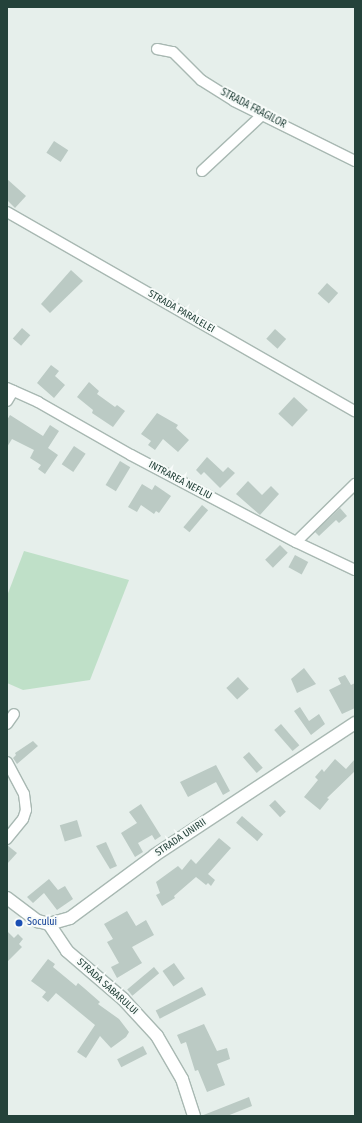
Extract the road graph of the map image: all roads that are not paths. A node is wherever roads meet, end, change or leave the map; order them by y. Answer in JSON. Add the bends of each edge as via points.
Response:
{"nodes":[{"id":1,"x":157,"y":49,"type":"dead end"},
{"id":2,"x":262,"y":115,"type":"junction"},
{"id":3,"x":355,"y":161,"type":"edge"},
{"id":4,"x":202,"y":171,"type":"dead end"},
{"id":5,"x":7,"y":212,"type":"edge"},
{"id":6,"x":10,"y":389,"type":"edge"},
{"id":7,"x":7,"y":401,"type":"edge"},
{"id":8,"x":355,"y":411,"type":"edge"},
{"id":9,"x":355,"y":484,"type":"edge"},
{"id":10,"x":296,"y":542,"type":"junction"},
{"id":11,"x":355,"y":570,"type":"edge"},
{"id":12,"x":14,"y":714,"type":"dead end"},
{"id":13,"x":355,"y":723,"type":"edge"},
{"id":14,"x":7,"y":724,"type":"edge"},
{"id":15,"x":7,"y":762,"type":"edge"},
{"id":16,"x":7,"y":839,"type":"edge"},
{"id":17,"x":7,"y":898,"type":"edge"},
{"id":18,"x":49,"y":924,"type":"junction"},
{"id":19,"x":194,"y":1116,"type":"edge"}],
"edges":[{"from":1,"to":2,"type":"street","name":"STRADA FRAGILOR","via":[[173,52],[201,80]]},
{"from":2,"to":3,"type":"street","name":"STRADA FRAGILOR"},
{"from":2,"to":4,"type":"street"},
{"from":5,"to":8,"type":"street","name":"STRADA PARALELEI"},
{"from":6,"to":7,"type":"street"},
{"from":6,"to":10,"type":"street","name":"INTRAREA NEFLIU"},
{"from":9,"to":10,"type":"street"},
{"from":10,"to":11,"type":"street","name":"INTRAREA NEFLIU"},
{"from":12,"to":14,"type":"street"},
{"from":13,"to":18,"type":"main road","name":"STRADA UNIRII","via":[[162,851],[70,918]]},
{"from":15,"to":16,"type":"street","via":[[24,794],[26,810],[23,819]]},
{"from":17,"to":18,"type":"main road","via":[[28,916]]},
{"from":18,"to":19,"type":"main road","name":"STRADA SABARULUI","via":[[67,951],[123,999],[157,1036],[182,1079]]}]}
